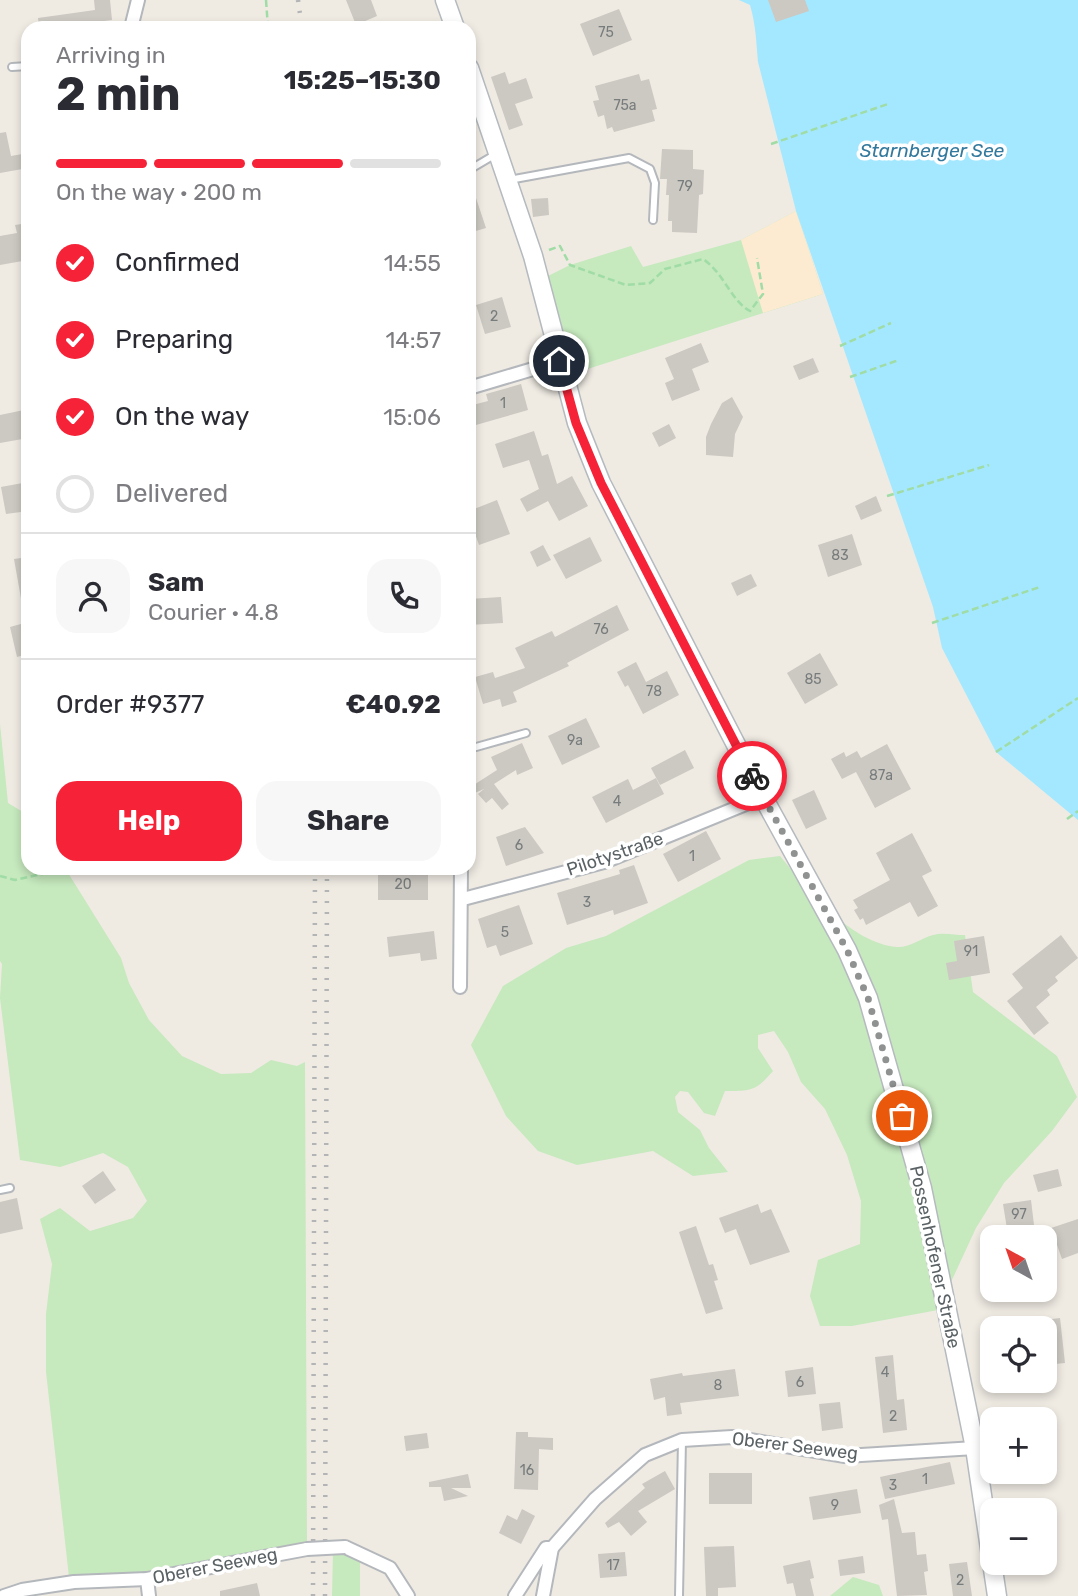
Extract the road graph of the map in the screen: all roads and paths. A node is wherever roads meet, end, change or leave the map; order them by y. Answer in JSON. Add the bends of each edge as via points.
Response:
{"nodes":[{"id":1,"x":138,"y":0,"type":"edge"},
{"id":2,"x":266,"y":0,"type":"edge"},
{"id":3,"x":445,"y":0,"type":"edge"},
{"id":4,"x":133,"y":21,"type":"edge"},
{"id":5,"x":268,"y":21,"type":"edge"},
{"id":6,"x":452,"y":21,"type":"edge"},
{"id":7,"x":21,"y":66,"type":"edge"},
{"id":8,"x":12,"y":67,"type":"dead end"},
{"id":9,"x":476,"y":89,"type":"edge"},
{"id":10,"x":888,"y":104,"type":"dead end"},
{"id":11,"x":771,"y":144,"type":"dead end"},
{"id":12,"x":498,"y":153,"type":"junction"},
{"id":13,"x":476,"y":166,"type":"edge"},
{"id":14,"x":507,"y":180,"type":"junction"},
{"id":15,"x":653,"y":219,"type":"dead end"},
{"id":16,"x":533,"y":256,"type":"junction"},
{"id":17,"x":757,"y":258,"type":"dead end"},
{"id":18,"x":891,"y":323,"type":"dead end"},
{"id":19,"x":840,"y":346,"type":"dead end"},
{"id":20,"x":899,"y":360,"type":"dead end"},
{"id":21,"x":559,"y":361,"type":"junction"},
{"id":22,"x":850,"y":377,"type":"dead end"},
{"id":23,"x":476,"y":386,"type":"edge"},
{"id":24,"x":989,"y":465,"type":"dead end"},
{"id":25,"x":887,"y":496,"type":"dead end"},
{"id":26,"x":1040,"y":587,"type":"dead end"},
{"id":27,"x":933,"y":623,"type":"dead end"},
{"id":28,"x":1078,"y":698,"type":"edge"},
{"id":29,"x":526,"y":733,"type":"dead end"},
{"id":30,"x":476,"y":747,"type":"edge"},
{"id":31,"x":996,"y":752,"type":"dead end"},
{"id":32,"x":763,"y":797,"type":"junction"},
{"id":33,"x":1078,"y":811,"type":"edge"},
{"id":34,"x":1067,"y":819,"type":"dead end"},
{"id":35,"x":38,"y":875,"type":"edge"},
{"id":36,"x":461,"y":875,"type":"edge"},
{"id":37,"x":0,"y":876,"type":"edge"},
{"id":38,"x":463,"y":899,"type":"junction"},
{"id":39,"x":460,"y":987,"type":"dead end"},
{"id":40,"x":10,"y":1188,"type":"dead end"},
{"id":41,"x":0,"y":1190,"type":"edge"},
{"id":42,"x":682,"y":1440,"type":"junction"},
{"id":43,"x":975,"y":1448,"type":"junction"},
{"id":44,"x":552,"y":1548,"type":"junction"},
{"id":45,"x":147,"y":1579,"type":"junction"},
{"id":46,"x":4,"y":1596,"type":"edge"},
{"id":47,"x":149,"y":1596,"type":"edge"},
{"id":48,"x":408,"y":1596,"type":"edge"},
{"id":49,"x":514,"y":1596,"type":"edge"},
{"id":50,"x":543,"y":1596,"type":"edge"},
{"id":51,"x":679,"y":1596,"type":"edge"},
{"id":52,"x":997,"y":1596,"type":"edge"}],
"edges":[{"from":1,"to":4,"type":"street"},
{"from":2,"to":5,"type":"path"},
{"from":3,"to":6,"type":"main road"},
{"from":7,"to":8,"type":"lane"},
{"from":9,"to":12,"type":"main road","name":"Possenhofener Straße"},
{"from":10,"to":11,"type":"path"},
{"from":12,"to":13,"type":"lane"},
{"from":12,"to":14,"type":"main road","name":"Possenhofener Straße"},
{"from":14,"to":15,"type":"lane","via":[[629,158],[650,169],[655,183]]},
{"from":14,"to":16,"type":"main road","name":"Possenhofener Straße"},
{"from":16,"to":17,"type":"path","via":[[560,246],[570,265],[626,285],[650,284],[665,268],[703,259],[716,267],[750,311],[763,294]]},
{"from":16,"to":21,"type":"main road","name":"Possenhofener Straße"},
{"from":18,"to":19,"type":"path"},
{"from":20,"to":22,"type":"path"},
{"from":21,"to":23,"type":"street"},
{"from":21,"to":32,"type":"main road","name":"Possenhofener Straße","via":[[576,423],[601,483]]},
{"from":24,"to":25,"type":"path"},
{"from":26,"to":27,"type":"path"},
{"from":28,"to":31,"type":"path"},
{"from":29,"to":30,"type":"lane"},
{"from":32,"to":38,"type":"street","name":"Pilotystraße","via":[[604,862]]},
{"from":32,"to":43,"type":"main road","name":"Possenhofener Straße","via":[[847,950],[868,998],[922,1188]]},
{"from":33,"to":34,"type":"path"},
{"from":35,"to":37,"type":"path","via":[[15,880]]},
{"from":36,"to":38,"type":"street"},
{"from":38,"to":39,"type":"street"},
{"from":40,"to":41,"type":"lane"},
{"from":42,"to":43,"type":"street","name":"Oberer Seeweg","via":[[732,1437],[845,1456]]},
{"from":42,"to":44,"type":"street","name":"Oberer Seeweg","via":[[645,1455],[595,1499]]},
{"from":42,"to":51,"type":"lane"},
{"from":43,"to":52,"type":"main road","name":"Possenhofener Straße"},
{"from":44,"to":49,"type":"street","name":"Oberer Seeweg","via":[[546,1548]]},
{"from":44,"to":50,"type":"street"},
{"from":45,"to":46,"type":"street","name":"Oberer Seeweg","via":[[74,1582]]},
{"from":45,"to":47,"type":"street"},
{"from":45,"to":48,"type":"street","name":"Oberer Seeweg","bridge":true,"via":[[307,1549],[345,1547],[390,1568]]}]}
